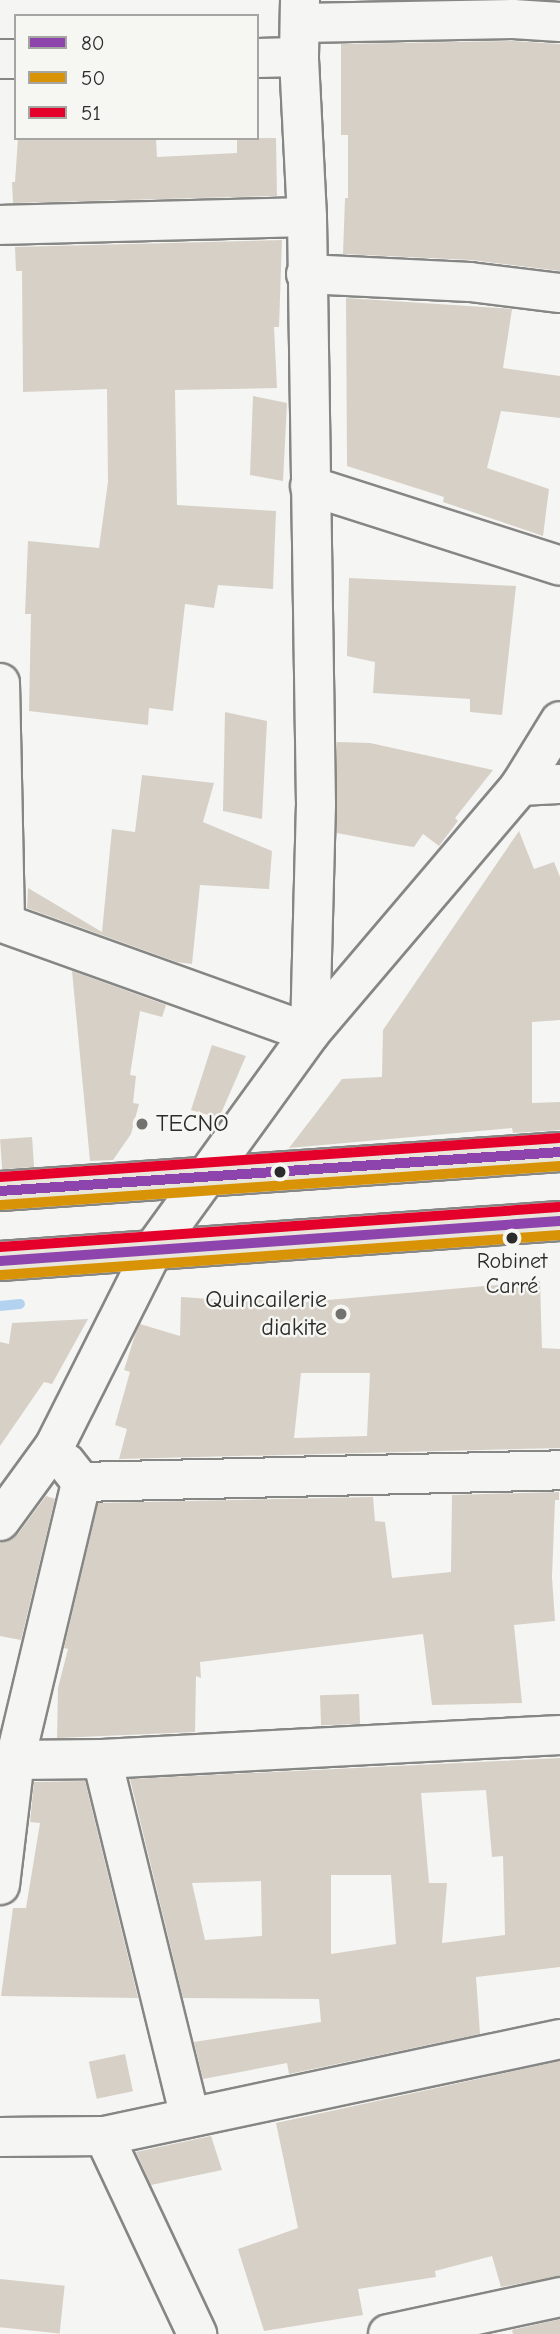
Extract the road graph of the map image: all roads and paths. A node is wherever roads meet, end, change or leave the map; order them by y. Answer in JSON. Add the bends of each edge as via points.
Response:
{"nodes":[{"id":1,"x":513,"y":10,"type":"edge"},
{"id":2,"x":560,"y":22,"type":"edge"},
{"id":3,"x":300,"y":27,"type":"edge"},
{"id":4,"x":259,"y":57,"type":"edge"},
{"id":5,"x":307,"y":217,"type":"junction"},
{"id":6,"x":0,"y":225,"type":"edge"},
{"id":7,"x":306,"y":274,"type":"junction"},
{"id":8,"x":560,"y":293,"type":"edge"},
{"id":9,"x":310,"y":486,"type":"junction"},
{"id":10,"x":560,"y":566,"type":"edge"},
{"id":11,"x":0,"y":683,"type":"edge"},
{"id":12,"x":560,"y":721,"type":"edge"},
{"id":13,"x":560,"y":783,"type":"edge"},
{"id":14,"x":520,"y":786,"type":"junction"},
{"id":15,"x":2,"y":923,"type":"edge"},
{"id":16,"x":310,"y":1033,"type":"junction"},
{"id":17,"x":560,"y":1152,"type":"edge"},
{"id":18,"x":206,"y":1175,"type":"junction"},
{"id":19,"x":0,"y":1191,"type":"edge"},
{"id":20,"x":560,"y":1221,"type":"edge"},
{"id":21,"x":153,"y":1250,"type":"junction"},
{"id":22,"x":0,"y":1261,"type":"edge"},
{"id":23,"x":54,"y":1447,"type":"junction"},
{"id":24,"x":560,"y":1470,"type":"edge"},
{"id":25,"x":81,"y":1482,"type":"junction"},
{"id":26,"x":0,"y":1521,"type":"edge"},
{"id":27,"x":560,"y":1735,"type":"edge"},
{"id":28,"x":102,"y":1759,"type":"junction"},
{"id":29,"x":15,"y":1760,"type":"junction"},
{"id":30,"x":0,"y":1885,"type":"edge"},
{"id":31,"x":560,"y":2039,"type":"edge"},
{"id":32,"x":190,"y":2116,"type":"junction"},
{"id":33,"x":104,"y":2136,"type":"junction"},
{"id":34,"x":0,"y":2137,"type":"edge"},
{"id":35,"x":560,"y":2297,"type":"edge"},
{"id":36,"x":197,"y":2334,"type":"edge"},
{"id":37,"x":388,"y":2334,"type":"edge"}],
"edges":[{"from":1,"to":2,"type":"street"},
{"from":1,"to":3,"type":"street"},
{"from":3,"to":4,"type":"street"},
{"from":3,"to":5,"type":"street"},
{"from":5,"to":6,"type":"street"},
{"from":5,"to":7,"type":"street"},
{"from":7,"to":8,"type":"street","via":[[470,282]]},
{"from":7,"to":9,"type":"street"},
{"from":9,"to":10,"type":"street"},
{"from":9,"to":16,"type":"street","via":[[316,804]]},
{"from":11,"to":15,"type":"street"},
{"from":12,"to":14,"type":"street"},
{"from":13,"to":14,"type":"street"},
{"from":14,"to":16,"type":"street"},
{"from":15,"to":16,"type":"street"},
{"from":16,"to":18,"type":"street"},
{"from":17,"to":18,"type":"main road"},
{"from":18,"to":19,"type":"main road"},
{"from":18,"to":21,"type":"street"},
{"from":20,"to":21,"type":"main road"},
{"from":21,"to":22,"type":"main road"},
{"from":21,"to":23,"type":"street"},
{"from":23,"to":25,"type":"street"},
{"from":23,"to":26,"type":"street"},
{"from":24,"to":25,"type":"street"},
{"from":25,"to":29,"type":"street"},
{"from":27,"to":28,"type":"street"},
{"from":28,"to":29,"type":"street"},
{"from":28,"to":32,"type":"street"},
{"from":29,"to":30,"type":"street"},
{"from":31,"to":32,"type":"street"},
{"from":32,"to":33,"type":"street"},
{"from":33,"to":34,"type":"street"},
{"from":33,"to":36,"type":"street"},
{"from":35,"to":37,"type":"street"}]}
